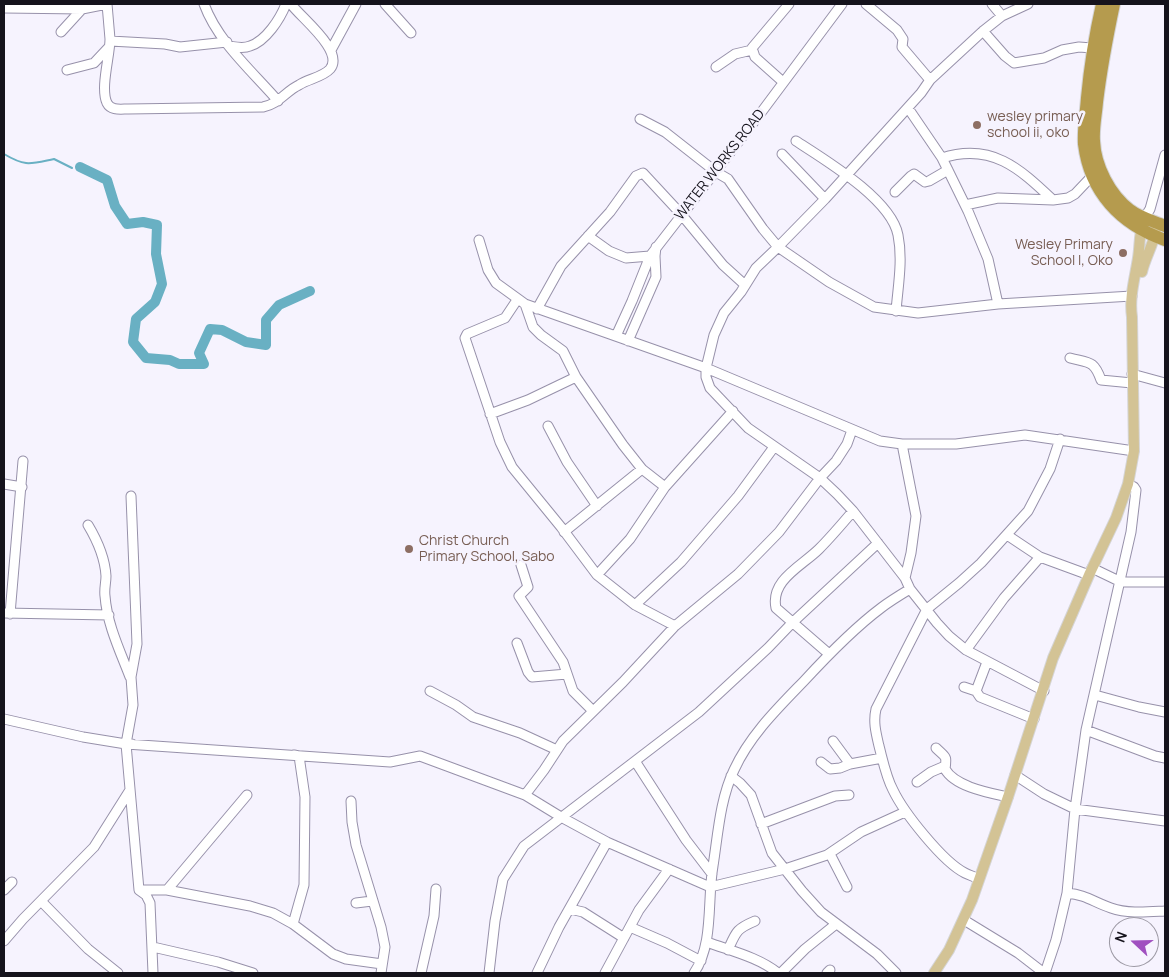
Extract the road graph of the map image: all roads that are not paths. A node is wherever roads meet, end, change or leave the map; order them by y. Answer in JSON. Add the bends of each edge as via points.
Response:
{"nodes":[{"id":1,"x":107,"y":4,"type":"edge"},
{"id":2,"x":204,"y":4,"type":"edge"},
{"id":3,"x":286,"y":4,"type":"edge"},
{"id":4,"x":291,"y":4,"type":"edge"},
{"id":5,"x":356,"y":4,"type":"edge"},
{"id":6,"x":385,"y":4,"type":"edge"},
{"id":7,"x":789,"y":4,"type":"edge"},
{"id":8,"x":842,"y":4,"type":"edge"},
{"id":9,"x":866,"y":4,"type":"edge"},
{"id":10,"x":992,"y":4,"type":"edge"},
{"id":11,"x":1028,"y":4,"type":"edge"},
{"id":12,"x":1102,"y":4,"type":"edge"},
{"id":13,"x":1114,"y":4,"type":"edge"},
{"id":14,"x":4,"y":8,"type":"edge"},
{"id":15,"x":82,"y":9,"type":"junction"},
{"id":16,"x":1002,"y":16,"type":"junction"},
{"id":17,"x":983,"y":31,"type":"junction"},
{"id":18,"x":61,"y":32,"type":"dead end"},
{"id":19,"x":411,"y":33,"type":"dead end"},
{"id":20,"x":109,"y":44,"type":"junction"},
{"id":21,"x":228,"y":44,"type":"junction"},
{"id":22,"x":1092,"y":48,"type":"junction"},
{"id":23,"x":331,"y":50,"type":"junction"},
{"id":24,"x":752,"y":50,"type":"junction"},
{"id":25,"x":716,"y":67,"type":"dead end"},
{"id":26,"x":67,"y":70,"type":"dead end"},
{"id":27,"x":930,"y":80,"type":"junction"},
{"id":28,"x":783,"y":82,"type":"junction"},
{"id":29,"x":278,"y":101,"type":"junction"},
{"id":30,"x":908,"y":108,"type":"junction"},
{"id":31,"x":640,"y":120,"type":"dead end"},
{"id":32,"x":796,"y":141,"type":"dead end"},
{"id":33,"x":782,"y":154,"type":"dead end"},
{"id":34,"x":1165,"y":155,"type":"edge"},
{"id":35,"x":942,"y":158,"type":"junction"},
{"id":36,"x":948,"y":170,"type":"junction"},
{"id":37,"x":716,"y":172,"type":"junction"},
{"id":38,"x":846,"y":175,"type":"junction"},
{"id":39,"x":1093,"y":176,"type":"junction"},
{"id":40,"x":895,"y":192,"type":"dead end"},
{"id":41,"x":825,"y":199,"type":"junction"},
{"id":42,"x":1053,"y":200,"type":"junction"},
{"id":43,"x":965,"y":204,"type":"junction"},
{"id":44,"x":681,"y":214,"type":"junction"},
{"id":45,"x":1154,"y":219,"type":"edge"},
{"id":46,"x":1140,"y":230,"type":"junction"},
{"id":47,"x":588,"y":236,"type":"junction"},
{"id":48,"x":1160,"y":238,"type":"edge"},
{"id":49,"x":479,"y":240,"type":"dead end"},
{"id":50,"x":656,"y":247,"type":"junction"},
{"id":51,"x":778,"y":247,"type":"junction"},
{"id":52,"x":650,"y":256,"type":"junction"},
{"id":53,"x":745,"y":285,"type":"junction"},
{"id":54,"x":1132,"y":296,"type":"junction"},
{"id":55,"x":521,"y":302,"type":"junction"},
{"id":56,"x":998,"y":304,"type":"junction"},
{"id":57,"x":537,"y":309,"type":"junction"},
{"id":58,"x":896,"y":311,"type":"junction"},
{"id":59,"x":1132,"y":317,"type":"junction"},
{"id":60,"x":616,"y":336,"type":"junction"},
{"id":61,"x":628,"y":340,"type":"junction"},
{"id":62,"x":1070,"y":358,"type":"dead end"},
{"id":63,"x":706,"y":368,"type":"junction"},
{"id":64,"x":576,"y":377,"type":"junction"},
{"id":65,"x":1132,"y":378,"type":"junction"},
{"id":66,"x":1165,"y":383,"type":"edge"},
{"id":67,"x":733,"y":411,"type":"junction"},
{"id":68,"x":490,"y":414,"type":"junction"},
{"id":69,"x":548,"y":426,"type":"dead end"},
{"id":70,"x":852,"y":430,"type":"junction"},
{"id":71,"x":1060,"y":440,"type":"junction"},
{"id":72,"x":902,"y":444,"type":"junction"},
{"id":73,"x":774,"y":447,"type":"junction"},
{"id":74,"x":1134,"y":450,"type":"junction"},
{"id":75,"x":23,"y":461,"type":"dead end"},
{"id":76,"x":642,"y":469,"type":"junction"},
{"id":77,"x":820,"y":478,"type":"junction"},
{"id":78,"x":4,"y":484,"type":"edge"},
{"id":79,"x":1128,"y":484,"type":"junction"},
{"id":80,"x":22,"y":487,"type":"junction"},
{"id":81,"x":665,"y":487,"type":"junction"},
{"id":82,"x":131,"y":496,"type":"dead end"},
{"id":83,"x":597,"y":506,"type":"junction"},
{"id":84,"x":853,"y":511,"type":"junction"},
{"id":85,"x":88,"y":525,"type":"dead end"},
{"id":86,"x":564,"y":532,"type":"junction"},
{"id":87,"x":1007,"y":535,"type":"junction"},
{"id":88,"x":878,"y":543,"type":"junction"},
{"id":89,"x":1040,"y":557,"type":"junction"},
{"id":90,"x":521,"y":565,"type":"dead end"},
{"id":91,"x":1090,"y":571,"type":"junction"},
{"id":92,"x":597,"y":575,"type":"junction"},
{"id":93,"x":905,"y":578,"type":"junction"},
{"id":94,"x":1121,"y":582,"type":"junction"},
{"id":95,"x":1165,"y":582,"type":"edge"},
{"id":96,"x":910,"y":589,"type":"junction"},
{"id":97,"x":636,"y":605,"type":"junction"},
{"id":98,"x":927,"y":609,"type":"junction"},
{"id":99,"x":7,"y":614,"type":"edge"},
{"id":100,"x":109,"y":615,"type":"junction"},
{"id":101,"x":792,"y":623,"type":"junction"},
{"id":102,"x":674,"y":626,"type":"junction"},
{"id":103,"x":517,"y":643,"type":"dead end"},
{"id":104,"x":966,"y":650,"type":"junction"},
{"id":105,"x":829,"y":654,"type":"junction"},
{"id":106,"x":987,"y":662,"type":"junction"},
{"id":107,"x":567,"y":674,"type":"junction"},
{"id":108,"x":130,"y":677,"type":"junction"},
{"id":109,"x":964,"y":686,"type":"dead end"},
{"id":110,"x":430,"y":691,"type":"dead end"},
{"id":111,"x":976,"y":691,"type":"junction"},
{"id":112,"x":1044,"y":691,"type":"junction"},
{"id":113,"x":1096,"y":695,"type":"junction"},
{"id":114,"x":592,"y":711,"type":"junction"},
{"id":115,"x":1165,"y":712,"type":"edge"},
{"id":116,"x":4,"y":718,"type":"edge"},
{"id":117,"x":1034,"y":719,"type":"junction"},
{"id":118,"x":1086,"y":730,"type":"junction"},
{"id":119,"x":833,"y":741,"type":"dead end"},
{"id":120,"x":126,"y":744,"type":"junction"},
{"id":121,"x":936,"y":748,"type":"dead end"},
{"id":122,"x":557,"y":750,"type":"junction"},
{"id":123,"x":299,"y":756,"type":"junction"},
{"id":124,"x":882,"y":758,"type":"junction"},
{"id":125,"x":1165,"y":758,"type":"edge"},
{"id":126,"x":635,"y":761,"type":"junction"},
{"id":127,"x":821,"y":762,"type":"dead end"},
{"id":128,"x":850,"y":764,"type":"junction"},
{"id":129,"x":945,"y":766,"type":"junction"},
{"id":130,"x":1015,"y":775,"type":"junction"},
{"id":131,"x":732,"y":776,"type":"junction"},
{"id":132,"x":917,"y":782,"type":"dead end"},
{"id":133,"x":130,"y":790,"type":"junction"},
{"id":134,"x":247,"y":795,"type":"dead end"},
{"id":135,"x":525,"y":795,"type":"junction"},
{"id":136,"x":849,"y":795,"type":"dead end"},
{"id":137,"x":1008,"y":797,"type":"junction"},
{"id":138,"x":351,"y":801,"type":"dead end"},
{"id":139,"x":1075,"y":808,"type":"junction"},
{"id":140,"x":905,"y":812,"type":"junction"},
{"id":141,"x":561,"y":817,"type":"junction"},
{"id":142,"x":1165,"y":820,"type":"edge"},
{"id":143,"x":761,"y":824,"type":"junction"},
{"id":144,"x":607,"y":842,"type":"junction"},
{"id":145,"x":830,"y":854,"type":"junction"},
{"id":146,"x":669,"y":869,"type":"junction"},
{"id":147,"x":785,"y":869,"type":"junction"},
{"id":148,"x":712,"y":874,"type":"junction"},
{"id":149,"x":979,"y":879,"type":"junction"},
{"id":150,"x":12,"y":882,"type":"dead end"},
{"id":151,"x":710,"y":887,"type":"junction"},
{"id":152,"x":848,"y":887,"type":"dead end"},
{"id":153,"x":436,"y":889,"type":"dead end"},
{"id":154,"x":4,"y":890,"type":"edge"},
{"id":155,"x":139,"y":890,"type":"junction"},
{"id":156,"x":167,"y":890,"type":"junction"},
{"id":157,"x":1067,"y":893,"type":"junction"},
{"id":158,"x":41,"y":901,"type":"junction"},
{"id":159,"x":372,"y":901,"type":"junction"},
{"id":160,"x":356,"y":903,"type":"dead end"},
{"id":161,"x":570,"y":908,"type":"junction"},
{"id":162,"x":1165,"y":911,"type":"edge"},
{"id":163,"x":964,"y":920,"type":"junction"},
{"id":164,"x":755,"y":921,"type":"dead end"},
{"id":165,"x":293,"y":924,"type":"junction"},
{"id":166,"x":836,"y":924,"type":"junction"},
{"id":167,"x":630,"y":927,"type":"junction"},
{"id":168,"x":624,"y":938,"type":"junction"},
{"id":169,"x":4,"y":942,"type":"edge"},
{"id":170,"x":707,"y":942,"type":"junction"},
{"id":171,"x":153,"y":947,"type":"junction"},
{"id":172,"x":728,"y":950,"type":"junction"},
{"id":173,"x":701,"y":961,"type":"junction"},
{"id":174,"x":382,"y":964,"type":"junction"},
{"id":175,"x":936,"y":972,"type":"edge"},
{"id":176,"x":118,"y":973,"type":"edge"},
{"id":177,"x":153,"y":973,"type":"edge"},
{"id":178,"x":253,"y":973,"type":"edge"},
{"id":179,"x":381,"y":973,"type":"edge"},
{"id":180,"x":421,"y":973,"type":"edge"},
{"id":181,"x":489,"y":973,"type":"edge"},
{"id":182,"x":537,"y":973,"type":"edge"},
{"id":183,"x":605,"y":973,"type":"edge"},
{"id":184,"x":694,"y":973,"type":"edge"},
{"id":185,"x":780,"y":973,"type":"edge"},
{"id":186,"x":896,"y":973,"type":"edge"},
{"id":187,"x":1044,"y":973,"type":"edge"}],
"edges":[{"from":1,"to":15,"type":"street"},
{"from":1,"to":20,"type":"street"},
{"from":2,"to":21,"type":"street","via":[[211,22]]},
{"from":3,"to":21,"type":"street","via":[[260,41],[243,48]]},
{"from":4,"to":23,"type":"street"},
{"from":5,"to":23,"type":"street"},
{"from":6,"to":19,"type":"street"},
{"from":7,"to":24,"type":"street"},
{"from":8,"to":28,"type":"street","name":"WATER WORKS ROAD"},
{"from":9,"to":27,"type":"street","via":[[896,30],[903,39],[902,47]]},
{"from":10,"to":16,"type":"street"},
{"from":11,"to":16,"type":"street"},
{"from":12,"to":22,"type":"highway"},
{"from":13,"to":45,"type":"highway","via":[[1101,69],[1094,140],[1100,166],[1110,188],[1132,212]]},
{"from":14,"to":15,"type":"street"},
{"from":15,"to":18,"type":"street"},
{"from":16,"to":17,"type":"street"},
{"from":17,"to":22,"type":"street","via":[[1014,63],[1044,58],[1062,50]]},
{"from":17,"to":27,"type":"street"},
{"from":20,"to":21,"type":"street","via":[[180,47]]},
{"from":20,"to":26,"type":"street","via":[[94,63]]},
{"from":20,"to":29,"type":"street","via":[[106,97],[107,103],[115,109],[263,107]]},
{"from":21,"to":29,"type":"street","via":[[248,71]]},
{"from":22,"to":39,"type":"highway","via":[[1084,141]]},
{"from":23,"to":29,"type":"street","via":[[331,68],[297,85]]},
{"from":24,"to":25,"type":"street","via":[[735,54]]},
{"from":24,"to":28,"type":"street","via":[[755,57]]},
{"from":27,"to":30,"type":"street"},
{"from":28,"to":37,"type":"street","name":"WATER WORKS ROAD"},
{"from":30,"to":35,"type":"street"},
{"from":30,"to":38,"type":"street"},
{"from":31,"to":37,"type":"street","via":[[666,132]]},
{"from":32,"to":38,"type":"street"},
{"from":33,"to":41,"type":"street"},
{"from":34,"to":45,"type":"street"},
{"from":35,"to":36,"type":"street"},
{"from":35,"to":42,"type":"street","via":[[959,152],[972,152],[1004,161],[1015,166]]},
{"from":36,"to":40,"type":"street","via":[[924,182],[914,174]]},
{"from":36,"to":43,"type":"street"},
{"from":37,"to":44,"type":"street","name":"WATER WORKS ROAD"},
{"from":37,"to":51,"type":"street","via":[[728,179]]},
{"from":38,"to":41,"type":"street"},
{"from":38,"to":58,"type":"street","via":[[872,195],[893,221],[898,234],[900,260]]},
{"from":39,"to":42,"type":"street","via":[[1075,194]]},
{"from":39,"to":46,"type":"highway","via":[[1116,211]]},
{"from":41,"to":51,"type":"street"},
{"from":42,"to":43,"type":"street","via":[[998,198]]},
{"from":43,"to":56,"type":"street","via":[[988,259]]},
{"from":44,"to":47,"type":"street","via":[[646,174],[640,173]]},
{"from":44,"to":50,"type":"street","name":"WATER WORKS ROAD"},
{"from":44,"to":53,"type":"street","via":[[723,265]]},
{"from":45,"to":46,"type":"main road"},
{"from":45,"to":48,"type":"main road"},
{"from":46,"to":48,"type":"highway"},
{"from":46,"to":54,"type":"main road"},
{"from":47,"to":52,"type":"street","via":[[626,258]]},
{"from":47,"to":57,"type":"street","via":[[561,266]]},
{"from":48,"to":59,"type":"main road","via":[[1145,258]]},
{"from":49,"to":55,"type":"street","via":[[488,270],[496,283]]},
{"from":50,"to":52,"type":"street","name":"WATER WORKS ROAD"},
{"from":50,"to":61,"type":"street","via":[[656,277]]},
{"from":51,"to":53,"type":"street","via":[[756,268]]},
{"from":51,"to":58,"type":"street","via":[[828,282],[874,308]]},
{"from":52,"to":60,"type":"street","name":"WATER WORKS ROAD"},
{"from":53,"to":63,"type":"street","via":[[724,313],[714,334]]},
{"from":54,"to":56,"type":"street"},
{"from":54,"to":59,"type":"main road"},
{"from":55,"to":57,"type":"street"},
{"from":55,"to":64,"type":"street","via":[[533,327],[563,351]]},
{"from":55,"to":68,"type":"street","via":[[505,318],[465,338]]},
{"from":56,"to":58,"type":"street","via":[[918,313]]},
{"from":57,"to":60,"type":"street"},
{"from":59,"to":65,"type":"main road"},
{"from":60,"to":61,"type":"street"},
{"from":61,"to":63,"type":"street"},
{"from":62,"to":65,"type":"street","via":[[1093,364],[1101,380]]},
{"from":63,"to":67,"type":"street","via":[[710,388]]},
{"from":63,"to":70,"type":"street"},
{"from":64,"to":68,"type":"street"},
{"from":64,"to":76,"type":"street"},
{"from":65,"to":66,"type":"street"},
{"from":65,"to":74,"type":"main road"},
{"from":67,"to":73,"type":"street","via":[[748,428]]},
{"from":67,"to":81,"type":"street"},
{"from":68,"to":86,"type":"street","via":[[512,467]]},
{"from":69,"to":83,"type":"street","via":[[567,462]]},
{"from":70,"to":72,"type":"street","via":[[880,441]]},
{"from":70,"to":77,"type":"street","via":[[836,461]]},
{"from":71,"to":72,"type":"street","via":[[1025,435],[956,444]]},
{"from":71,"to":74,"type":"street"},
{"from":71,"to":87,"type":"street","via":[[1032,505]]},
{"from":72,"to":93,"type":"street","via":[[916,516]]},
{"from":73,"to":77,"type":"street"},
{"from":73,"to":97,"type":"street","via":[[682,562]]},
{"from":74,"to":79,"type":"main road"},
{"from":75,"to":80,"type":"street"},
{"from":76,"to":81,"type":"street"},
{"from":76,"to":83,"type":"street"},
{"from":77,"to":84,"type":"street"},
{"from":77,"to":102,"type":"street","via":[[778,532],[738,574]]},
{"from":78,"to":80,"type":"street"},
{"from":79,"to":91,"type":"main road","via":[[1116,518]]},
{"from":79,"to":94,"type":"street","via":[[1136,490]]},
{"from":80,"to":99,"type":"street"},
{"from":81,"to":92,"type":"street","via":[[630,539]]},
{"from":82,"to":108,"type":"street","via":[[137,644]]},
{"from":83,"to":86,"type":"street"},
{"from":84,"to":88,"type":"street"},
{"from":84,"to":101,"type":"street","via":[[818,550],[789,573],[778,588],[774,598],[776,608]]},
{"from":85,"to":100,"type":"street","via":[[96,538],[104,566]]},
{"from":86,"to":92,"type":"street"},
{"from":87,"to":89,"type":"street"},
{"from":87,"to":98,"type":"street","via":[[959,583]]},
{"from":88,"to":93,"type":"street"},
{"from":88,"to":101,"type":"street"},
{"from":89,"to":91,"type":"street"},
{"from":89,"to":104,"type":"street","via":[[1004,598]]},
{"from":90,"to":107,"type":"street","via":[[528,587],[519,596],[563,662]]},
{"from":91,"to":94,"type":"street"},
{"from":91,"to":112,"type":"main road","via":[[1053,658]]},
{"from":92,"to":97,"type":"street"},
{"from":93,"to":96,"type":"street"},
{"from":94,"to":95,"type":"street"},
{"from":94,"to":113,"type":"street"},
{"from":96,"to":98,"type":"street"},
{"from":96,"to":105,"type":"street","via":[[881,607]]},
{"from":97,"to":102,"type":"street"},
{"from":98,"to":104,"type":"street","via":[[949,636]]},
{"from":98,"to":124,"type":"street","via":[[876,709],[874,726]]},
{"from":99,"to":100,"type":"street"},
{"from":100,"to":108,"type":"street"},
{"from":101,"to":105,"type":"street"},
{"from":101,"to":126,"type":"street","via":[[700,712]]},
{"from":102,"to":114,"type":"street"},
{"from":103,"to":107,"type":"street","via":[[532,677]]},
{"from":104,"to":106,"type":"street"},
{"from":105,"to":131,"type":"street","via":[[759,730]]},
{"from":106,"to":111,"type":"street"},
{"from":106,"to":112,"type":"street"},
{"from":107,"to":114,"type":"street","via":[[573,691]]},
{"from":108,"to":120,"type":"street","via":[[133,705]]},
{"from":109,"to":111,"type":"street"},
{"from":110,"to":122,"type":"street","via":[[473,717]]},
{"from":111,"to":117,"type":"street","via":[[980,697]]},
{"from":112,"to":117,"type":"main road"},
{"from":113,"to":115,"type":"street"},
{"from":113,"to":118,"type":"street"},
{"from":114,"to":122,"type":"street"},
{"from":116,"to":120,"type":"street"},
{"from":117,"to":130,"type":"main road"},
{"from":118,"to":125,"type":"street"},
{"from":118,"to":139,"type":"street"},
{"from":119,"to":128,"type":"street"},
{"from":120,"to":123,"type":"street"},
{"from":120,"to":133,"type":"street"},
{"from":121,"to":129,"type":"street","via":[[946,758]]},
{"from":122,"to":135,"type":"street"},
{"from":123,"to":135,"type":"street","via":[[390,762],[420,756]]},
{"from":123,"to":165,"type":"street","via":[[305,797],[304,885]]},
{"from":124,"to":128,"type":"street"},
{"from":124,"to":140,"type":"street","via":[[892,789]]},
{"from":126,"to":141,"type":"street"},
{"from":126,"to":148,"type":"street"},
{"from":127,"to":128,"type":"street","via":[[830,769]]},
{"from":129,"to":132,"type":"street"},
{"from":129,"to":137,"type":"street","via":[[948,776],[954,780]]},
{"from":130,"to":137,"type":"main road"},
{"from":130,"to":139,"type":"street","via":[[1044,794]]},
{"from":131,"to":143,"type":"street","via":[[751,795]]},
{"from":131,"to":148,"type":"street","via":[[725,793]]},
{"from":133,"to":155,"type":"street"},
{"from":133,"to":158,"type":"street","via":[[94,847]]},
{"from":134,"to":156,"type":"street"},
{"from":135,"to":141,"type":"street"},
{"from":136,"to":143,"type":"street","via":[[835,796]]},
{"from":137,"to":149,"type":"main road"},
{"from":138,"to":159,"type":"street","via":[[356,845]]},
{"from":139,"to":142,"type":"street"},
{"from":139,"to":157,"type":"street"},
{"from":140,"to":145,"type":"street","via":[[861,832]]},
{"from":140,"to":149,"type":"street","via":[[949,861],[964,873]]},
{"from":141,"to":144,"type":"street"},
{"from":141,"to":181,"type":"street","via":[[524,846],[504,879]]},
{"from":143,"to":147,"type":"street","via":[[772,853]]},
{"from":144,"to":146,"type":"street"},
{"from":144,"to":161,"type":"street"},
{"from":145,"to":147,"type":"street"},
{"from":145,"to":152,"type":"street"},
{"from":146,"to":151,"type":"street"},
{"from":146,"to":167,"type":"street"},
{"from":147,"to":151,"type":"street"},
{"from":147,"to":166,"type":"street","via":[[821,912]]},
{"from":148,"to":151,"type":"street"},
{"from":149,"to":163,"type":"main road"},
{"from":150,"to":154,"type":"street"},
{"from":151,"to":170,"type":"street"},
{"from":153,"to":180,"type":"street","via":[[434,916]]},
{"from":155,"to":156,"type":"street"},
{"from":155,"to":171,"type":"street","via":[[150,903]]},
{"from":156,"to":165,"type":"street","via":[[250,906]]},
{"from":157,"to":162,"type":"street","via":[[1081,894],[1110,908],[1131,912]]},
{"from":157,"to":187,"type":"street"},
{"from":158,"to":169,"type":"street"},
{"from":158,"to":176,"type":"street","via":[[88,949]]},
{"from":159,"to":160,"type":"street"},
{"from":159,"to":174,"type":"street","via":[[385,947]]},
{"from":161,"to":168,"type":"street","via":[[583,912]]},
{"from":161,"to":182,"type":"street"},
{"from":163,"to":175,"type":"main road"},
{"from":163,"to":187,"type":"street"},
{"from":164,"to":172,"type":"street","via":[[740,928]]},
{"from":165,"to":174,"type":"street","via":[[333,954]]},
{"from":166,"to":185,"type":"street"},
{"from":166,"to":186,"type":"street","via":[[877,954]]},
{"from":167,"to":168,"type":"street"},
{"from":167,"to":173,"type":"street"},
{"from":168,"to":183,"type":"street"},
{"from":170,"to":172,"type":"street"},
{"from":170,"to":173,"type":"street"},
{"from":171,"to":177,"type":"street"},
{"from":171,"to":178,"type":"street"},
{"from":172,"to":185,"type":"street","via":[[757,960]]},
{"from":173,"to":184,"type":"street"},
{"from":174,"to":179,"type":"street"}]}
